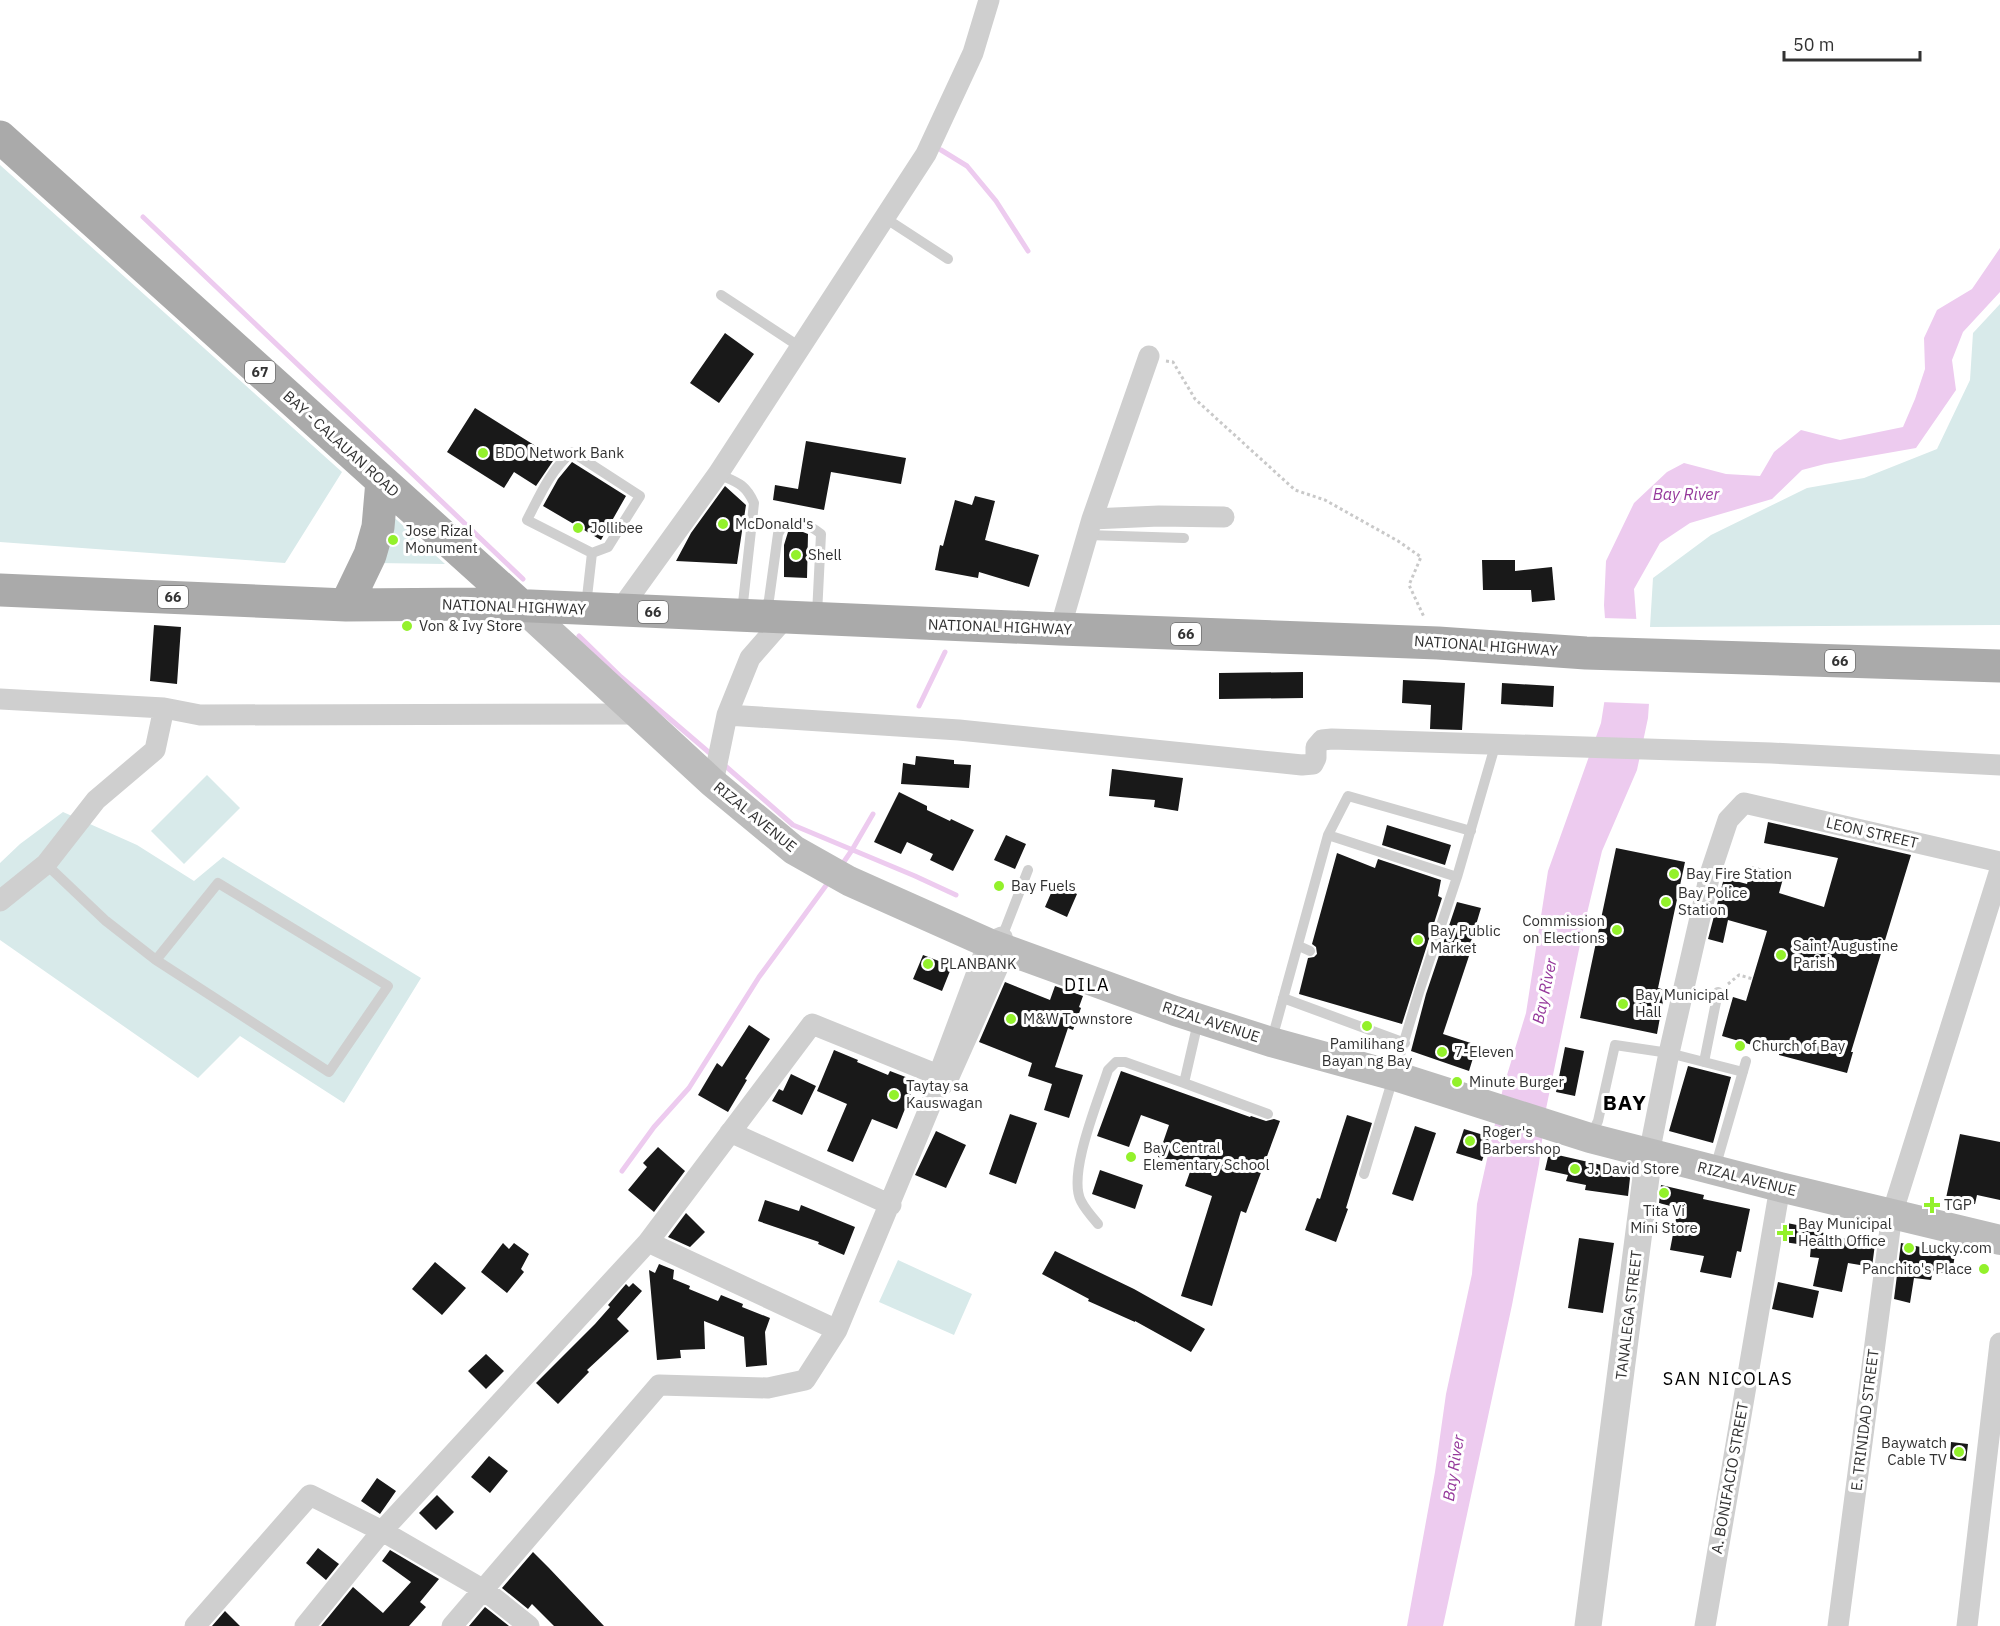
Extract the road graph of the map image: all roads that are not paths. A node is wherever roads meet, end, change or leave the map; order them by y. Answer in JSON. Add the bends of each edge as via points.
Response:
{"nodes":[{"id":1,"x":989,"y":0,"type":"edge"},
{"id":2,"x":0,"y":138,"type":"edge"},
{"id":3,"x":885,"y":218,"type":"junction"},
{"id":4,"x":948,"y":259,"type":"dead end"},
{"id":5,"x":721,"y":295,"type":"dead end"},
{"id":6,"x":800,"y":347,"type":"junction"},
{"id":7,"x":1149,"y":356,"type":"road end"},
{"id":8,"x":718,"y":474,"type":"junction"},
{"id":9,"x":382,"y":481,"type":"junction"},
{"id":10,"x":1224,"y":517,"type":"dead end"},
{"id":11,"x":1090,"y":527,"type":"junction"},
{"id":12,"x":1184,"y":538,"type":"dead end"},
{"id":13,"x":592,"y":553,"type":"junction"},
{"id":14,"x":0,"y":590,"type":"edge"},
{"id":15,"x":346,"y":604,"type":"junction"},
{"id":16,"x":521,"y":606,"type":"junction"},
{"id":17,"x":586,"y":609,"type":"junction"},
{"id":18,"x":620,"y":610,"type":"junction"},
{"id":19,"x":777,"y":617,"type":"junction"},
{"id":20,"x":1060,"y":629,"type":"junction"},
{"id":21,"x":2000,"y":666,"type":"edge"},
{"id":22,"x":0,"y":699,"type":"edge"},
{"id":23,"x":164,"y":708,"type":"junction"},
{"id":24,"x":639,"y":714,"type":"junction"},
{"id":25,"x":727,"y":715,"type":"junction"},
{"id":26,"x":1495,"y":746,"type":"junction"},
{"id":27,"x":2000,"y":765,"type":"edge"},
{"id":28,"x":713,"y":783,"type":"junction"},
{"id":29,"x":1744,"y":803,"type":"joint"},
{"id":30,"x":1471,"y":831,"type":"junction"},
{"id":31,"x":1328,"y":835,"type":"junction"},
{"id":32,"x":2000,"y":862,"type":"edge"},
{"id":33,"x":46,"y":864,"type":"junction"},
{"id":34,"x":1028,"y":870,"type":"dead end"},
{"id":35,"x":2000,"y":870,"type":"edge"},
{"id":36,"x":1458,"y":877,"type":"junction"},
{"id":37,"x":0,"y":901,"type":"edge"},
{"id":38,"x":999,"y":943,"type":"junction"},
{"id":39,"x":1299,"y":946,"type":"junction"},
{"id":40,"x":1310,"y":951,"type":"dead end"},
{"id":41,"x":156,"y":960,"type":"junction"},
{"id":42,"x":1718,"y":992,"type":"road end"},
{"id":43,"x":1283,"y":998,"type":"junction"},
{"id":44,"x":1199,"y":1019,"type":"junction"},
{"id":45,"x":1271,"y":1042,"type":"junction"},
{"id":46,"x":1405,"y":1043,"type":"junction"},
{"id":47,"x":1669,"y":1053,"type":"junction"},
{"id":48,"x":1704,"y":1062,"type":"junction"},
{"id":49,"x":1395,"y":1076,"type":"junction"},
{"id":50,"x":941,"y":1082,"type":"junction"},
{"id":51,"x":1184,"y":1083,"type":"junction"},
{"id":52,"x":1268,"y":1114,"type":"dead end"},
{"id":53,"x":730,"y":1132,"type":"junction"},
{"id":54,"x":1590,"y":1138,"type":"junction"},
{"id":55,"x":1649,"y":1154,"type":"junction"},
{"id":56,"x":1714,"y":1171,"type":"junction"},
{"id":57,"x":1364,"y":1174,"type":"dead end"},
{"id":58,"x":1779,"y":1187,"type":"junction"},
{"id":59,"x":891,"y":1205,"type":"junction"},
{"id":60,"x":1892,"y":1214,"type":"junction"},
{"id":61,"x":1098,"y":1224,"type":"dead end"},
{"id":62,"x":2000,"y":1240,"type":"edge"},
{"id":63,"x":648,"y":1242,"type":"junction"},
{"id":64,"x":837,"y":1330,"type":"junction"},
{"id":65,"x":2000,"y":1343,"type":"edge"},
{"id":66,"x":382,"y":1531,"type":"junction"},
{"id":67,"x":484,"y":1590,"type":"junction"},
{"id":68,"x":195,"y":1626,"type":"edge"},
{"id":69,"x":305,"y":1626,"type":"edge"},
{"id":70,"x":452,"y":1626,"type":"edge"},
{"id":71,"x":529,"y":1626,"type":"edge"},
{"id":72,"x":1588,"y":1626,"type":"edge"},
{"id":73,"x":1705,"y":1626,"type":"edge"},
{"id":74,"x":1838,"y":1626,"type":"edge"},
{"id":75,"x":1967,"y":1626,"type":"edge"}],
"edges":[{"from":1,"to":3,"type":"street","via":[[974,53],[931,144]]},
{"from":2,"to":9,"type":"main road","name":"BAY - CALAUAN ROAD","number":"67"},
{"from":3,"to":4,"type":"lane"},
{"from":3,"to":6,"type":"street"},
{"from":5,"to":6,"type":"lane"},
{"from":6,"to":8,"type":"street"},
{"from":7,"to":11,"type":"street"},
{"from":8,"to":18,"type":"street"},
{"from":8,"to":19,"type":"lane","via":[[742,484],[750,493]]},
{"from":9,"to":15,"type":"main road","via":[[378,527],[370,555]]},
{"from":9,"to":16,"type":"main road","name":"BAY - CALAUAN ROAD","number":"67"},
{"from":10,"to":11,"type":"street","via":[[1159,516]]},
{"from":11,"to":12,"type":"lane"},
{"from":11,"to":20,"type":"street"},
{"from":13,"to":13,"type":"lane","via":[[608,547],[639,496],[572,452],[548,481],[527,520]]},
{"from":13,"to":17,"type":"lane"},
{"from":14,"to":15,"type":"main road","name":"NATIONAL HIGHWAY","number":"66"},
{"from":15,"to":16,"type":"main road","name":"NATIONAL HIGHWAY","number":"66"},
{"from":16,"to":17,"type":"main road","name":"NATIONAL HIGHWAY","number":"66"},
{"from":16,"to":24,"type":"main road","name":"RIZAL AVENUE"},
{"from":17,"to":18,"type":"main road","name":"NATIONAL HIGHWAY","number":"66"},
{"from":18,"to":19,"type":"main road","name":"NATIONAL HIGHWAY","number":"66"},
{"from":19,"to":19,"type":"lane","via":[[778,534],[783,525],[794,522],[812,527],[821,534]]},
{"from":19,"to":20,"type":"main road","name":"NATIONAL HIGHWAY","number":"66"},
{"from":19,"to":25,"type":"street","via":[[750,658]]},
{"from":20,"to":21,"type":"main road","name":"NATIONAL HIGHWAY","number":"66","via":[[1438,643],[1586,653]]},
{"from":22,"to":23,"type":"street"},
{"from":23,"to":24,"type":"street","via":[[200,715]]},
{"from":23,"to":33,"type":"street","via":[[154,750],[96,800]]},
{"from":24,"to":28,"type":"main road","name":"RIZAL AVENUE"},
{"from":25,"to":26,"type":"street","via":[[959,730],[1302,765],[1313,764],[1316,747],[1322,741],[1332,740]]},
{"from":25,"to":28,"type":"street"},
{"from":26,"to":27,"type":"street","via":[[1772,753]]},
{"from":26,"to":30,"type":"lane"},
{"from":28,"to":38,"type":"main road","name":"RIZAL AVENUE","via":[[795,850],[849,881]]},
{"from":29,"to":32,"type":"street","name":"LEON STREET"},
{"from":29,"to":47,"type":"street","name":"TANALEGA STREET","via":[[1728,820],[1710,874]]},
{"from":30,"to":31,"type":"lane","via":[[1348,796]]},
{"from":30,"to":36,"type":"lane"},
{"from":31,"to":36,"type":"lane"},
{"from":31,"to":39,"type":"lane"},
{"from":33,"to":37,"type":"street"},
{"from":33,"to":41,"type":"lane","via":[[106,921]]},
{"from":34,"to":38,"type":"lane"},
{"from":35,"to":60,"type":"street","name":"E. TRINIDAD STREET"},
{"from":36,"to":46,"type":"lane","via":[[1415,991]]},
{"from":38,"to":44,"type":"main road","name":"RIZAL AVENUE"},
{"from":38,"to":50,"type":"street"},
{"from":39,"to":40,"type":"lane"},
{"from":39,"to":43,"type":"lane"},
{"from":41,"to":41,"type":"lane","via":[[329,1072],[388,986],[218,883]]},
{"from":42,"to":48,"type":"lane"},
{"from":43,"to":45,"type":"lane"},
{"from":43,"to":46,"type":"lane"},
{"from":44,"to":45,"type":"main road","name":"RIZAL AVENUE"},
{"from":44,"to":51,"type":"lane"},
{"from":45,"to":49,"type":"main road","name":"RIZAL AVENUE"},
{"from":46,"to":49,"type":"lane"},
{"from":47,"to":48,"type":"lane"},
{"from":47,"to":54,"type":"lane","via":[[1615,1045],[1598,1120]]},
{"from":47,"to":55,"type":"street","name":"TANALEGA STREET"},
{"from":48,"to":56,"type":"lane","via":[[1745,1067]]},
{"from":49,"to":54,"type":"main road","name":"RIZAL AVENUE"},
{"from":49,"to":57,"type":"lane"},
{"from":50,"to":53,"type":"street","via":[[812,1024]]},
{"from":50,"to":59,"type":"street"},
{"from":51,"to":52,"type":"lane"},
{"from":51,"to":61,"type":"lane","via":[[1125,1062],[1116,1062],[1108,1070],[1079,1161],[1077,1182],[1080,1200]]},
{"from":53,"to":59,"type":"street"},
{"from":53,"to":63,"type":"street"},
{"from":54,"to":55,"type":"main road","name":"RIZAL AVENUE"},
{"from":55,"to":56,"type":"main road","name":"RIZAL AVENUE"},
{"from":55,"to":72,"type":"street","name":"TANALEGA STREET"},
{"from":56,"to":58,"type":"main road","name":"RIZAL AVENUE"},
{"from":58,"to":60,"type":"main road","name":"RIZAL AVENUE"},
{"from":58,"to":73,"type":"street","name":"A. BONIFACIO STREET"},
{"from":59,"to":64,"type":"street"},
{"from":60,"to":62,"type":"main road","name":"RIZAL AVENUE"},
{"from":60,"to":74,"type":"street","name":"E. TRINIDAD STREET"},
{"from":63,"to":64,"type":"street"},
{"from":63,"to":66,"type":"street"},
{"from":64,"to":67,"type":"street","via":[[805,1380],[768,1388],[659,1385]]},
{"from":65,"to":75,"type":"street"},
{"from":66,"to":67,"type":"street"},
{"from":66,"to":68,"type":"street","via":[[310,1495]]},
{"from":66,"to":69,"type":"street"},
{"from":67,"to":70,"type":"street"},
{"from":67,"to":71,"type":"street"}]}
